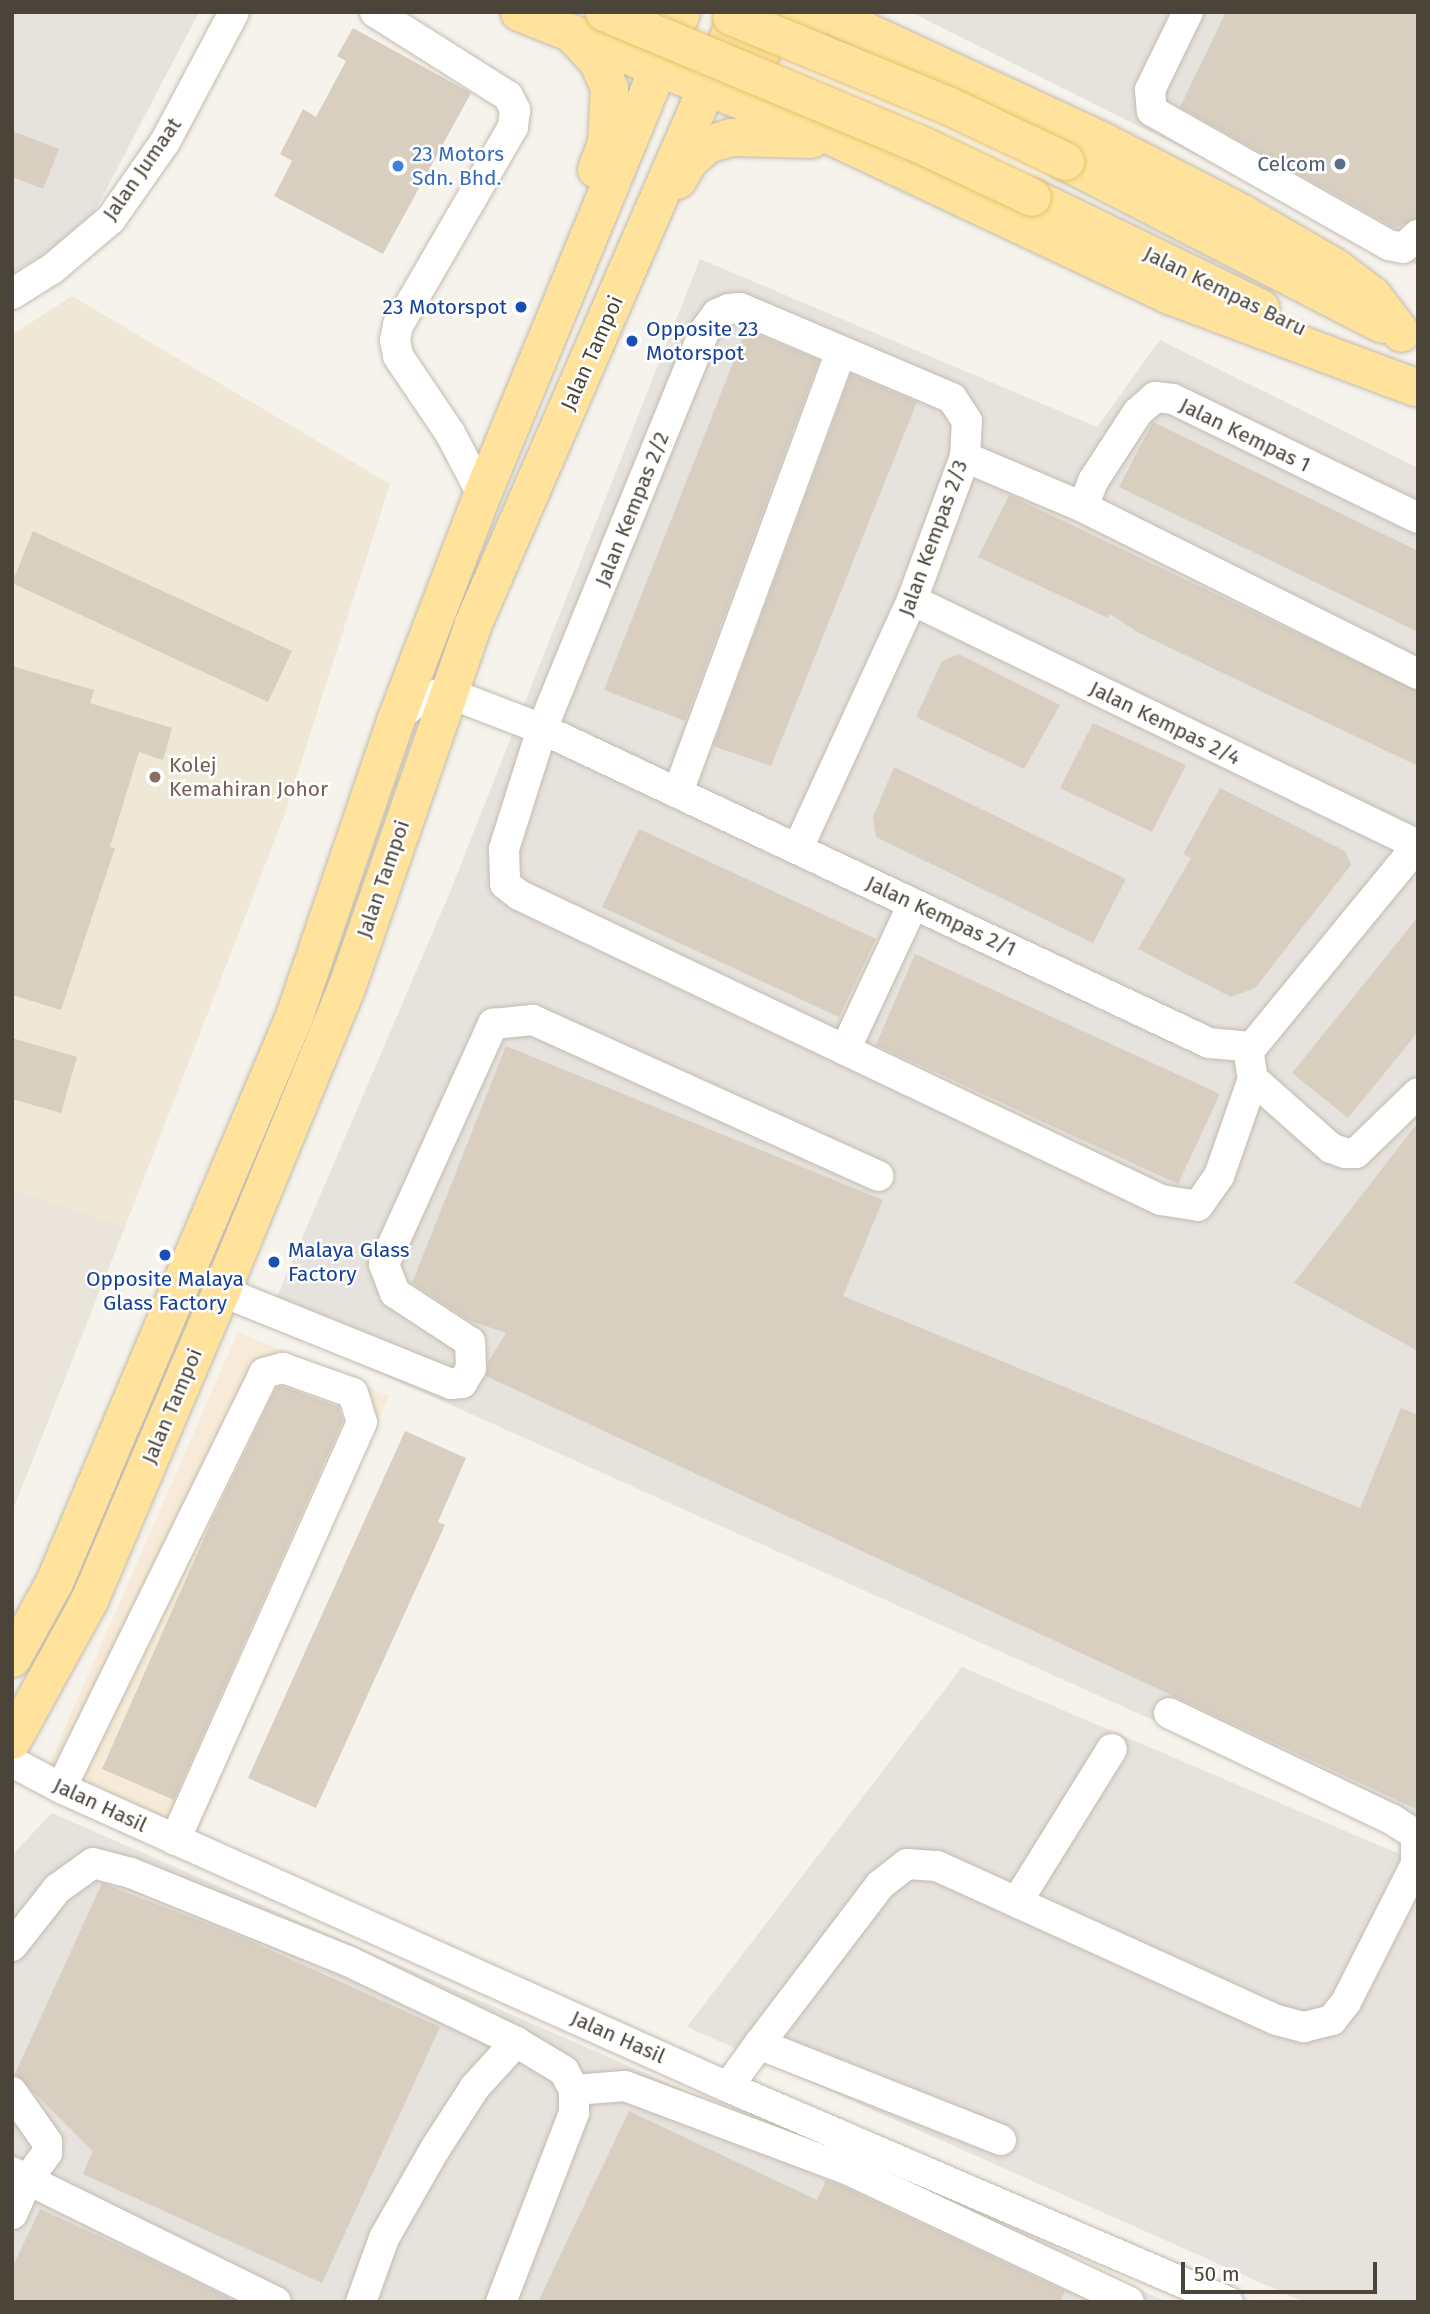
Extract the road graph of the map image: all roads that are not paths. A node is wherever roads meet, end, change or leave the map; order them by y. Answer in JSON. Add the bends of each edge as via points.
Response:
{"nodes":[{"id":1,"x":234,"y":12,"type":"edge"},
{"id":2,"x":375,"y":12,"type":"edge"},
{"id":3,"x":519,"y":12,"type":"edge"},
{"id":4,"x":604,"y":12,"type":"edge"},
{"id":5,"x":614,"y":12,"type":"edge"},
{"id":6,"x":681,"y":12,"type":"edge"},
{"id":7,"x":720,"y":12,"type":"edge"},
{"id":8,"x":739,"y":12,"type":"edge"},
{"id":9,"x":850,"y":12,"type":"edge"},
{"id":10,"x":1188,"y":12,"type":"edge"},
{"id":11,"x":826,"y":13,"type":"edge"},
{"id":12,"x":573,"y":35,"type":"junction"},
{"id":13,"x":895,"y":44,"type":"junction"},
{"id":14,"x":658,"y":69,"type":"junction"},
{"id":15,"x":705,"y":89,"type":"junction"},
{"id":16,"x":771,"y":114,"type":"junction"},
{"id":17,"x":840,"y":140,"type":"junction"},
{"id":18,"x":1418,"y":235,"type":"edge"},
{"id":19,"x":12,"y":294,"type":"edge"},
{"id":20,"x":617,"y":298,"type":"junction"},
{"id":21,"x":740,"y":307,"type":"joint"},
{"id":22,"x":1409,"y":337,"type":"edge"},
{"id":23,"x":841,"y":351,"type":"junction"},
{"id":24,"x":528,"y":380,"type":"junction"},
{"id":25,"x":1416,"y":388,"type":"edge"},
{"id":26,"x":965,"y":457,"type":"junction"},
{"id":27,"x":482,"y":494,"type":"junction"},
{"id":28,"x":1083,"y":507,"type":"junction"},
{"id":29,"x":1418,"y":518,"type":"edge"},
{"id":30,"x":912,"y":600,"type":"junction"},
{"id":31,"x":1418,"y":674,"type":"edge"},
{"id":32,"x":446,"y":692,"type":"junction"},
{"id":33,"x":396,"y":718,"type":"junction"},
{"id":34,"x":542,"y":729,"type":"junction"},
{"id":35,"x":678,"y":792,"type":"junction"},
{"id":36,"x":1418,"y":845,"type":"edge"},
{"id":37,"x":798,"y":848,"type":"junction"},
{"id":38,"x":914,"y":904,"type":"junction"},
{"id":39,"x":1252,"y":1047,"type":"junction"},
{"id":40,"x":845,"y":1051,"type":"junction"},
{"id":41,"x":1253,"y":1079,"type":"junction"},
{"id":42,"x":1418,"y":1093,"type":"edge"},
{"id":43,"x":878,"y":1176,"type":"dead end"},
{"id":44,"x":222,"y":1291,"type":"junction"},
{"id":45,"x":12,"y":1658,"type":"edge"},
{"id":46,"x":1169,"y":1713,"type":"dead end"},
{"id":47,"x":12,"y":1740,"type":"edge"},
{"id":48,"x":1112,"y":1749,"type":"dead end"},
{"id":49,"x":12,"y":1762,"type":"edge"},
{"id":50,"x":61,"y":1788,"type":"junction"},
{"id":51,"x":175,"y":1840,"type":"junction"},
{"id":52,"x":1017,"y":1902,"type":"junction"},
{"id":53,"x":12,"y":1946,"type":"edge"},
{"id":54,"x":516,"y":2042,"type":"junction"},
{"id":55,"x":759,"y":2044,"type":"junction"},
{"id":56,"x":728,"y":2087,"type":"junction"},
{"id":57,"x":574,"y":2090,"type":"junction"},
{"id":58,"x":12,"y":2092,"type":"edge"},
{"id":59,"x":1002,"y":2140,"type":"dead end"},
{"id":60,"x":19,"y":2176,"type":"edge"},
{"id":61,"x":12,"y":2214,"type":"edge"},
{"id":62,"x":1096,"y":2295,"type":"edge"},
{"id":63,"x":276,"y":2302,"type":"edge"},
{"id":64,"x":361,"y":2302,"type":"edge"},
{"id":65,"x":501,"y":2302,"type":"edge"},
{"id":66,"x":1129,"y":2302,"type":"edge"},
{"id":67,"x":1228,"y":2302,"type":"edge"}],
"edges":[{"from":1,"to":19,"type":"street","name":"Jalan Jumaat","via":[[165,142],[111,219],[52,269]]},
{"from":2,"to":27,"type":"street","via":[[508,96],[515,110],[513,127],[398,325],[395,340],[398,356],[437,410]]},
{"from":3,"to":12,"type":"main road"},
{"from":4,"to":25,"type":"main road","name":"Jalan Kempas Baru","bridge":true,"via":[[924,146]]},
{"from":5,"to":12,"type":"main road","via":[[606,22]]},
{"from":6,"to":14,"type":"main road","name":"Jalan Tampoi"},
{"from":7,"to":22,"type":"main road","name":"Jalan Kempas Baru","bridge":true,"via":[[945,104]]},
{"from":8,"to":15,"type":"main road","name":"Jalan Tampoi"},
{"from":9,"to":13,"type":"main road"},
{"from":10,"to":18,"type":"street","via":[[1150,90],[1152,111],[1389,246],[1403,248]]},
{"from":11,"to":13,"type":"main road"},
{"from":11,"to":16,"type":"main road","via":[[785,28],[768,40],[757,58],[753,78],[758,98]]},
{"from":12,"to":14,"type":"main road"},
{"from":12,"to":24,"type":"main road","via":[[598,62],[609,88],[606,143],[551,287]]},
{"from":13,"to":22,"type":"main road","via":[[1242,213],[1335,267],[1373,296]]},
{"from":14,"to":15,"type":"main road"},
{"from":14,"to":24,"type":"main road","name":"Jalan Tampoi"},
{"from":15,"to":16,"type":"main road"},
{"from":15,"to":20,"type":"main road","name":"Jalan Tampoi"},
{"from":16,"to":17,"type":"main road"},
{"from":17,"to":20,"type":"main road","via":[[731,137],[707,144],[683,170]]},
{"from":17,"to":25,"type":"main road","via":[[1169,295]]},
{"from":20,"to":32,"type":"main road","name":"Jalan Tampoi"},
{"from":21,"to":23,"type":"street","name":"Jalan Kempas 2/3"},
{"from":21,"to":34,"type":"street","name":"Jalan Kempas 2/2","via":[[717,314],[704,332]]},
{"from":23,"to":26,"type":"street","name":"Jalan Kempas 2/3","via":[[952,398],[967,421]]},
{"from":23,"to":35,"type":"street"},
{"from":24,"to":27,"type":"main road","name":"Jalan Tampoi"},
{"from":26,"to":28,"type":"street"},
{"from":26,"to":30,"type":"street","name":"Jalan Kempas 2/3"},
{"from":27,"to":33,"type":"main road","name":"Jalan Tampoi"},
{"from":28,"to":29,"type":"street","name":"Jalan Kempas 1","via":[[1093,481],[1138,412],[1155,397],[1173,399]]},
{"from":28,"to":31,"type":"street"},
{"from":30,"to":36,"type":"street","name":"Jalan Kempas 2/4"},
{"from":30,"to":37,"type":"street","name":"Jalan Kempas 2/3"},
{"from":32,"to":33,"type":"street","via":[[419,701]]},
{"from":32,"to":34,"type":"street","name":"Jalan Kempas 2/1"},
{"from":32,"to":44,"type":"main road","name":"Jalan Tampoi","via":[[346,988]]},
{"from":33,"to":45,"type":"main road","name":"Jalan Tampoi","via":[[294,1016],[54,1582]]},
{"from":34,"to":35,"type":"street","name":"Jalan Kempas 2/1"},
{"from":34,"to":40,"type":"street","name":"Jalan Kempas 2/2","via":[[504,849],[505,884],[519,895]]},
{"from":35,"to":37,"type":"street","name":"Jalan Kempas 2/1"},
{"from":36,"to":39,"type":"street"},
{"from":37,"to":38,"type":"street","name":"Jalan Kempas 2/1"},
{"from":38,"to":39,"type":"street","name":"Jalan Kempas 2/1","via":[[1209,1043]]},
{"from":38,"to":40,"type":"street"},
{"from":39,"to":41,"type":"street"},
{"from":40,"to":41,"type":"street","via":[[1161,1200],[1198,1206],[1219,1176]]},
{"from":41,"to":42,"type":"street","via":[[1331,1148],[1345,1153],[1356,1153]]},
{"from":43,"to":44,"type":"street","via":[[533,1020],[493,1024],[384,1264],[395,1293],[470,1342],[471,1368],[462,1382],[451,1384]]},
{"from":44,"to":47,"type":"main road","name":"Jalan Tampoi","via":[[89,1600]]},
{"from":46,"to":52,"type":"street","via":[[1416,1835],[1416,1864],[1346,2002],[1332,2020],[1304,2027],[1277,2020]]},
{"from":48,"to":52,"type":"street"},
{"from":49,"to":50,"type":"street","name":"Jalan Hasil"},
{"from":50,"to":51,"type":"street","name":"Jalan Hasil"},
{"from":50,"to":51,"type":"street","via":[[264,1373],[283,1368],[353,1394],[362,1422]]},
{"from":51,"to":56,"type":"street","name":"Jalan Hasil"},
{"from":52,"to":55,"type":"street","via":[[937,1866],[907,1864],[880,1885]]},
{"from":53,"to":54,"type":"street","via":[[57,1889],[93,1863],[131,1873],[348,1961]]},
{"from":54,"to":57,"type":"street","via":[[564,2071]]},
{"from":54,"to":64,"type":"street","via":[[475,2087],[435,2149],[384,2238]]},
{"from":55,"to":56,"type":"street"},
{"from":55,"to":59,"type":"street"},
{"from":56,"to":67,"type":"street","name":"Jalan Hasil"},
{"from":57,"to":62,"type":"street","via":[[625,2086],[851,2171]]},
{"from":57,"to":65,"type":"street","via":[[574,2113]]},
{"from":58,"to":60,"type":"street","via":[[47,2142],[47,2153]]},
{"from":60,"to":61,"type":"street"},
{"from":60,"to":63,"type":"street"},
{"from":62,"to":66,"type":"street"}]}
